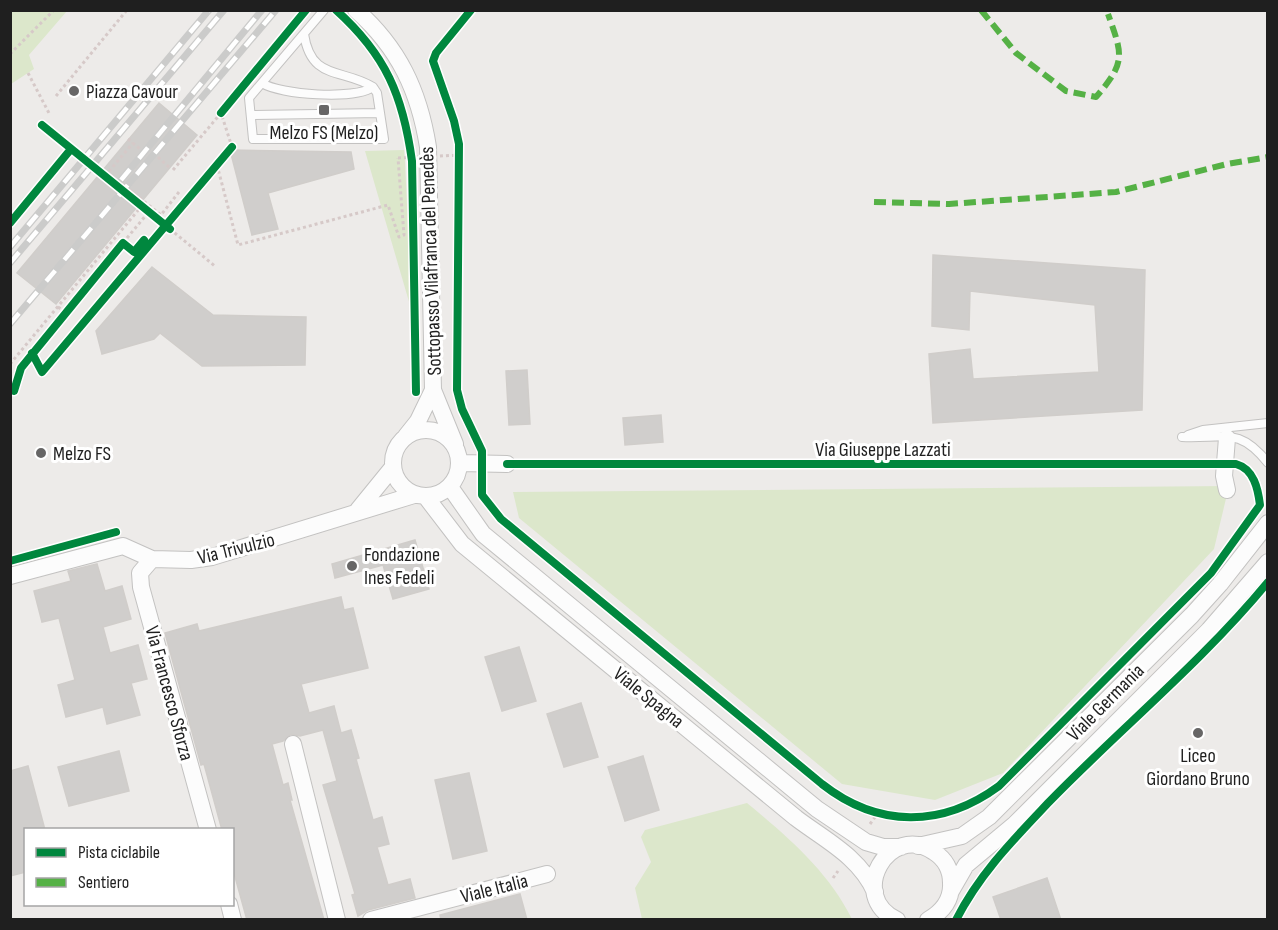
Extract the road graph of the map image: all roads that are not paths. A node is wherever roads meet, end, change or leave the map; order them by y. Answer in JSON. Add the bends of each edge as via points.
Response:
{"nodes":[{"id":1,"x":324,"y":10,"type":"edge"},
{"id":2,"x":356,"y":10,"type":"edge"},
{"id":3,"x":304,"y":34,"type":"junction"},
{"id":4,"x":262,"y":83,"type":"junction"},
{"id":5,"x":373,"y":87,"type":"junction"},
{"id":6,"x":380,"y":113,"type":"junction"},
{"id":7,"x":251,"y":115,"type":"junction"},
{"id":8,"x":433,"y":390,"type":"junction"},
{"id":9,"x":1268,"y":423,"type":"edge"},
{"id":10,"x":1227,"y":432,"type":"junction"},
{"id":11,"x":405,"y":437,"type":"junction"},
{"id":12,"x":455,"y":444,"type":"junction"},
{"id":13,"x":460,"y":463,"type":"junction"},
{"id":14,"x":1268,"y":463,"type":"edge"},
{"id":15,"x":507,"y":464,"type":"dead end"},
{"id":16,"x":393,"y":467,"type":"junction"},
{"id":17,"x":450,"y":487,"type":"junction"},
{"id":18,"x":1227,"y":490,"type":"dead end"},
{"id":19,"x":420,"y":496,"type":"junction"},
{"id":20,"x":358,"y":511,"type":"junction"},
{"id":21,"x":1268,"y":523,"type":"edge"},
{"id":22,"x":152,"y":559,"type":"junction"},
{"id":23,"x":1268,"y":562,"type":"edge"},
{"id":24,"x":10,"y":576,"type":"edge"},
{"id":25,"x":293,"y":744,"type":"dead end"},
{"id":26,"x":207,"y":828,"type":"edge"},
{"id":27,"x":918,"y":846,"type":"junction"},
{"id":28,"x":901,"y":847,"type":"junction"},
{"id":29,"x":547,"y":874,"type":"dead end"},
{"id":30,"x":951,"y":891,"type":"junction"},
{"id":31,"x":881,"y":906,"type":"edge"},
{"id":32,"x":933,"y":918,"type":"edge"},
{"id":33,"x":337,"y":920,"type":"edge"},
{"id":34,"x":371,"y":920,"type":"edge"},
{"id":35,"x":897,"y":920,"type":"edge"}],
"edges":[{"from":1,"to":3,"type":"lane"},
{"from":2,"to":8,"type":"street","name":"Sottopasso Vilafranca del Penedès","via":[[401,61],[424,121],[428,147]]},
{"from":3,"to":4,"type":"lane"},
{"from":3,"to":5,"type":"lane","via":[[306,48],[319,67]]},
{"from":4,"to":5,"type":"lane","via":[[279,91],[334,94],[358,94]]},
{"from":4,"to":7,"type":"lane","via":[[249,98]]},
{"from":5,"to":6,"type":"lane"},
{"from":6,"to":7,"type":"lane"},
{"from":6,"to":7,"type":"lane","via":[[384,139],[253,140]]},
{"from":8,"to":11,"type":"street","name":"Sottopasso Vilafranca del Penedès"},
{"from":8,"to":12,"type":"street","name":"Sottopasso Vilafranca del Penedès"},
{"from":9,"to":10,"type":"lane"},
{"from":10,"to":14,"type":"lane","via":[[1247,441]]},
{"from":10,"to":18,"type":"street"},
{"from":11,"to":12,"type":"street","via":[[418,430],[432,430]]},
{"from":11,"to":16,"type":"street","via":[[398,445]]},
{"from":12,"to":13,"type":"street"},
{"from":13,"to":15,"type":"street"},
{"from":13,"to":17,"type":"street"},
{"from":16,"to":19,"type":"street","via":[[404,488]]},
{"from":16,"to":20,"type":"street"},
{"from":17,"to":19,"type":"street","via":[[439,494]]},
{"from":17,"to":28,"type":"street","name":"Viale Spagna","via":[[483,534],[807,802],[866,842],[883,848]]},
{"from":19,"to":20,"type":"street","name":"Via Trivulzio"},
{"from":19,"to":31,"type":"street","name":"Viale Spagna","via":[[462,544],[796,818],[852,859],[866,874]]},
{"from":20,"to":22,"type":"street","name":"Via Trivulzio","via":[[212,556]]},
{"from":21,"to":27,"type":"street","name":"Viale Germania","via":[[1192,615],[989,817],[966,834]]},
{"from":22,"to":24,"type":"street","name":"Via Trivulzio","via":[[123,546]]},
{"from":22,"to":26,"type":"street","name":"Via Francesco Sforza","via":[[140,573],[141,587]]},
{"from":23,"to":30,"type":"street","name":"Viale Germania","via":[[1209,630],[1014,825],[966,865]]},
{"from":25,"to":33,"type":"street"},
{"from":27,"to":28,"type":"street","name":"Viale Spagna"},
{"from":27,"to":30,"type":"street","via":[[933,851],[945,862]]},
{"from":28,"to":31,"type":"street","via":[[888,854],[875,876]]},
{"from":29,"to":34,"type":"street","name":"Viale Italia"},
{"from":30,"to":32,"type":"street","name":"Viale Germania","via":[[946,904]]},
{"from":31,"to":35,"type":"street","name":"Viale Spagna"}]}
